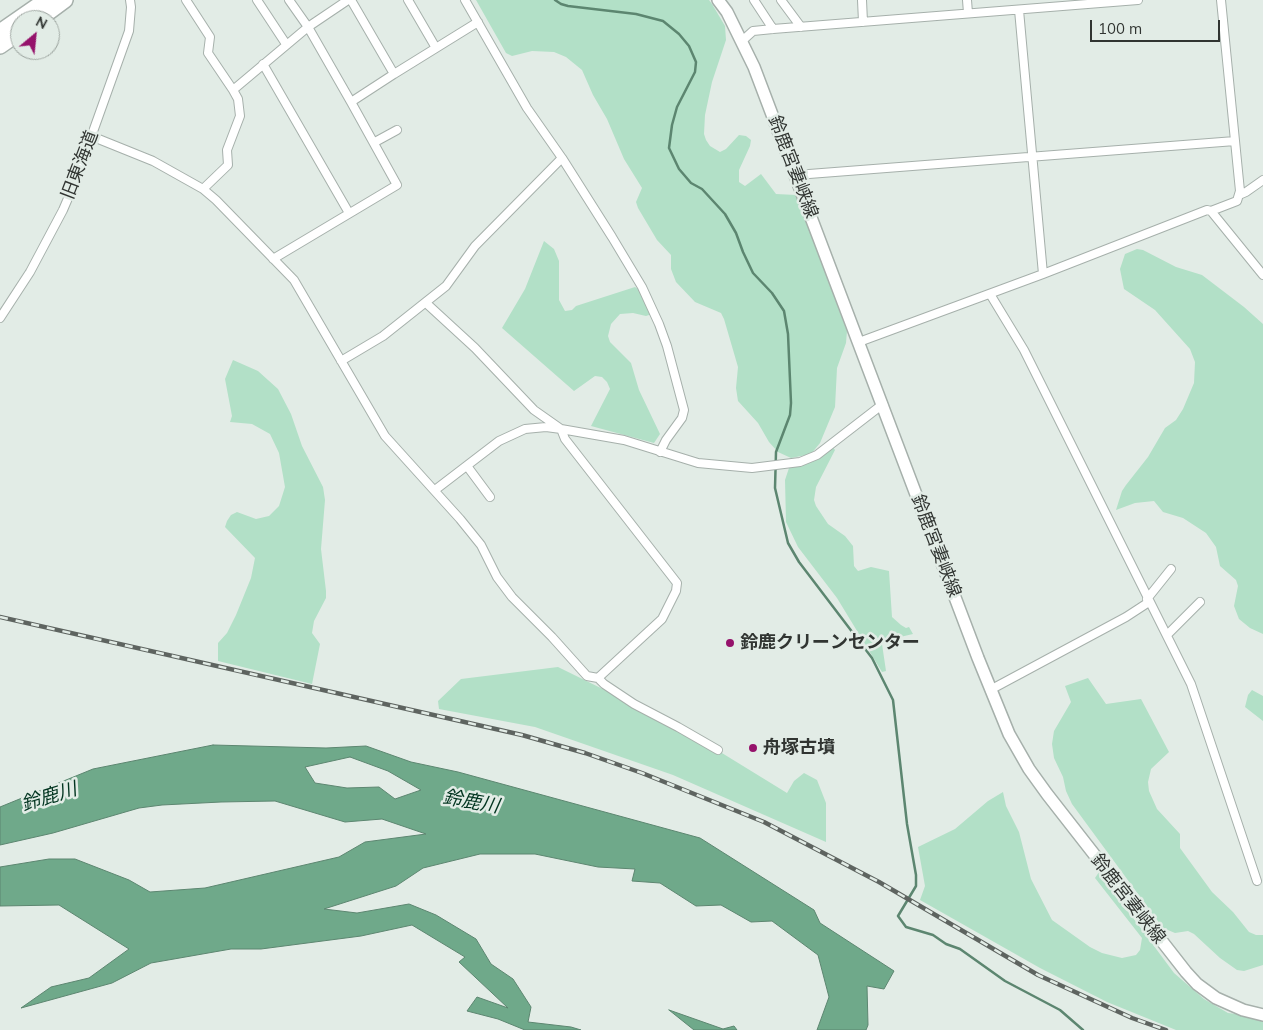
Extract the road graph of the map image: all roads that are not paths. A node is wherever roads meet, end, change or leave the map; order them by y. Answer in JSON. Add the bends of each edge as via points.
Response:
{"nodes":[{"id":1,"x":46,"y":0,"type":"edge"},
{"id":2,"x":66,"y":0,"type":"edge"},
{"id":3,"x":130,"y":0,"type":"edge"},
{"id":4,"x":186,"y":0,"type":"edge"},
{"id":5,"x":257,"y":0,"type":"edge"},
{"id":6,"x":289,"y":0,"type":"edge"},
{"id":7,"x":349,"y":0,"type":"edge"},
{"id":8,"x":408,"y":0,"type":"edge"},
{"id":9,"x":465,"y":0,"type":"edge"},
{"id":10,"x":718,"y":0,"type":"edge"},
{"id":11,"x":754,"y":0,"type":"edge"},
{"id":12,"x":781,"y":0,"type":"edge"},
{"id":13,"x":862,"y":0,"type":"edge"},
{"id":14,"x":967,"y":0,"type":"edge"},
{"id":15,"x":1138,"y":0,"type":"edge"},
{"id":16,"x":1222,"y":0,"type":"edge"},
{"id":17,"x":52,"y":10,"type":"edge"},
{"id":18,"x":1019,"y":10,"type":"junction"},
{"id":19,"x":968,"y":13,"type":"junction"},
{"id":20,"x":478,"y":22,"type":"junction"},
{"id":21,"x":863,"y":22,"type":"junction"},
{"id":22,"x":308,"y":27,"type":"junction"},
{"id":23,"x":801,"y":27,"type":"junction"},
{"id":24,"x":773,"y":29,"type":"junction"},
{"id":25,"x":0,"y":32,"type":"edge"},
{"id":26,"x":742,"y":41,"type":"junction"},
{"id":27,"x":286,"y":44,"type":"junction"},
{"id":28,"x":436,"y":48,"type":"junction"},
{"id":29,"x":264,"y":64,"type":"junction"},
{"id":30,"x":394,"y":74,"type":"junction"},
{"id":31,"x":233,"y":90,"type":"junction"},
{"id":32,"x":352,"y":102,"type":"junction"},
{"id":33,"x":397,"y":130,"type":"dead end"},
{"id":34,"x":91,"y":136,"type":"junction"},
{"id":35,"x":1235,"y":141,"type":"junction"},
{"id":36,"x":374,"y":142,"type":"junction"},
{"id":37,"x":1033,"y":156,"type":"junction"},
{"id":38,"x":562,"y":158,"type":"junction"},
{"id":39,"x":797,"y":177,"type":"junction"},
{"id":40,"x":1263,"y":180,"type":"edge"},
{"id":41,"x":203,"y":189,"type":"junction"},
{"id":42,"x":1239,"y":195,"type":"junction"},
{"id":43,"x":1211,"y":211,"type":"junction"},
{"id":44,"x":348,"y":213,"type":"junction"},
{"id":45,"x":273,"y":259,"type":"junction"},
{"id":46,"x":1043,"y":274,"type":"junction"},
{"id":47,"x":1263,"y":274,"type":"edge"},
{"id":48,"x":990,"y":294,"type":"junction"},
{"id":49,"x":426,"y":303,"type":"junction"},
{"id":50,"x":0,"y":318,"type":"edge"},
{"id":51,"x":859,"y":342,"type":"junction"},
{"id":52,"x":341,"y":361,"type":"junction"},
{"id":53,"x":883,"y":404,"type":"junction"},
{"id":54,"x":561,"y":429,"type":"junction"},
{"id":55,"x":660,"y":452,"type":"junction"},
{"id":56,"x":467,"y":466,"type":"junction"},
{"id":57,"x":435,"y":490,"type":"junction"},
{"id":58,"x":490,"y":498,"type":"dead end"},
{"id":59,"x":1171,"y":569,"type":"dead end"},
{"id":60,"x":1148,"y":601,"type":"junction"},
{"id":61,"x":1200,"y":602,"type":"dead end"},
{"id":62,"x":1167,"y":635,"type":"junction"},
{"id":63,"x":598,"y":678,"type":"junction"},
{"id":64,"x":990,"y":690,"type":"junction"},
{"id":65,"x":718,"y":750,"type":"dead end"},
{"id":66,"x":1257,"y":881,"type":"dead end"},
{"id":67,"x":1263,"y":1014,"type":"edge"}],
"edges":[{"from":1,"to":25,"type":"highway"},
{"from":2,"to":17,"type":"highway"},
{"from":3,"to":34,"type":"street","name":"旧東海道","via":[[129,31]]},
{"from":4,"to":31,"type":"street","via":[[210,37],[208,53]]},
{"from":5,"to":27,"type":"street"},
{"from":6,"to":22,"type":"street"},
{"from":7,"to":22,"type":"street"},
{"from":7,"to":30,"type":"street"},
{"from":8,"to":28,"type":"street"},
{"from":9,"to":20,"type":"street"},
{"from":10,"to":26,"type":"main road","name":"鈴鹿宮妻峡線"},
{"from":11,"to":24,"type":"street"},
{"from":12,"to":23,"type":"street"},
{"from":13,"to":21,"type":"street"},
{"from":14,"to":19,"type":"street"},
{"from":15,"to":18,"type":"street"},
{"from":16,"to":35,"type":"street"},
{"from":18,"to":19,"type":"street"},
{"from":18,"to":37,"type":"street"},
{"from":19,"to":21,"type":"street"},
{"from":20,"to":28,"type":"street"},
{"from":20,"to":38,"type":"street","via":[[527,108]]},
{"from":21,"to":23,"type":"street"},
{"from":22,"to":27,"type":"street"},
{"from":22,"to":32,"type":"street"},
{"from":23,"to":24,"type":"street"},
{"from":24,"to":26,"type":"street","via":[[753,31]]},
{"from":26,"to":39,"type":"main road","name":"鈴鹿宮妻峡線"},
{"from":27,"to":29,"type":"street"},
{"from":28,"to":30,"type":"street"},
{"from":29,"to":31,"type":"street"},
{"from":29,"to":44,"type":"street"},
{"from":30,"to":32,"type":"street"},
{"from":31,"to":41,"type":"street","via":[[240,116],[227,150],[228,165]]},
{"from":32,"to":36,"type":"street"},
{"from":33,"to":36,"type":"street"},
{"from":34,"to":41,"type":"street","via":[[153,161]]},
{"from":34,"to":50,"type":"street","name":"旧東海道","via":[[63,210],[30,272]]},
{"from":35,"to":37,"type":"street"},
{"from":35,"to":42,"type":"street"},
{"from":36,"to":44,"type":"street","via":[[397,184]]},
{"from":37,"to":39,"type":"street"},
{"from":37,"to":46,"type":"street"},
{"from":38,"to":49,"type":"street","via":[[475,246],[446,286]]},
{"from":38,"to":55,"type":"street","via":[[642,287],[667,346],[684,410]]},
{"from":39,"to":51,"type":"main road","name":"鈴鹿宮妻峡線"},
{"from":40,"to":42,"type":"street"},
{"from":41,"to":45,"type":"street"},
{"from":42,"to":43,"type":"street","via":[[1237,201]]},
{"from":43,"to":46,"type":"street"},
{"from":43,"to":47,"type":"street"},
{"from":44,"to":45,"type":"street"},
{"from":45,"to":52,"type":"street","via":[[294,280]]},
{"from":46,"to":48,"type":"street"},
{"from":48,"to":51,"type":"street"},
{"from":48,"to":60,"type":"street","via":[[1024,350]]},
{"from":49,"to":52,"type":"street","via":[[383,336]]},
{"from":49,"to":54,"type":"street","via":[[475,348],[534,410]]},
{"from":51,"to":53,"type":"main road","name":"鈴鹿宮妻峡線"},
{"from":52,"to":57,"type":"street","via":[[385,436]]},
{"from":53,"to":55,"type":"street","via":[[817,455],[800,462],[752,468],[698,463]]},
{"from":53,"to":64,"type":"main road","name":"鈴鹿宮妻峡線"},
{"from":54,"to":55,"type":"street","via":[[624,440]]},
{"from":54,"to":56,"type":"street","via":[[534,428],[512,434]]},
{"from":54,"to":63,"type":"street","via":[[677,583],[662,619]]},
{"from":56,"to":57,"type":"street"},
{"from":56,"to":58,"type":"street"},
{"from":57,"to":63,"type":"street","via":[[481,545],[512,598],[587,676]]},
{"from":59,"to":60,"type":"street"},
{"from":60,"to":62,"type":"street"},
{"from":60,"to":64,"type":"street","via":[[1126,617]]},
{"from":61,"to":62,"type":"street"},
{"from":62,"to":66,"type":"street","via":[[1191,684]]},
{"from":63,"to":65,"type":"street","via":[[634,704]]},
{"from":64,"to":67,"type":"main road","name":"鈴鹿宮妻峡線","via":[[1029,769],[1172,956],[1207,992],[1229,1005]]}]}
